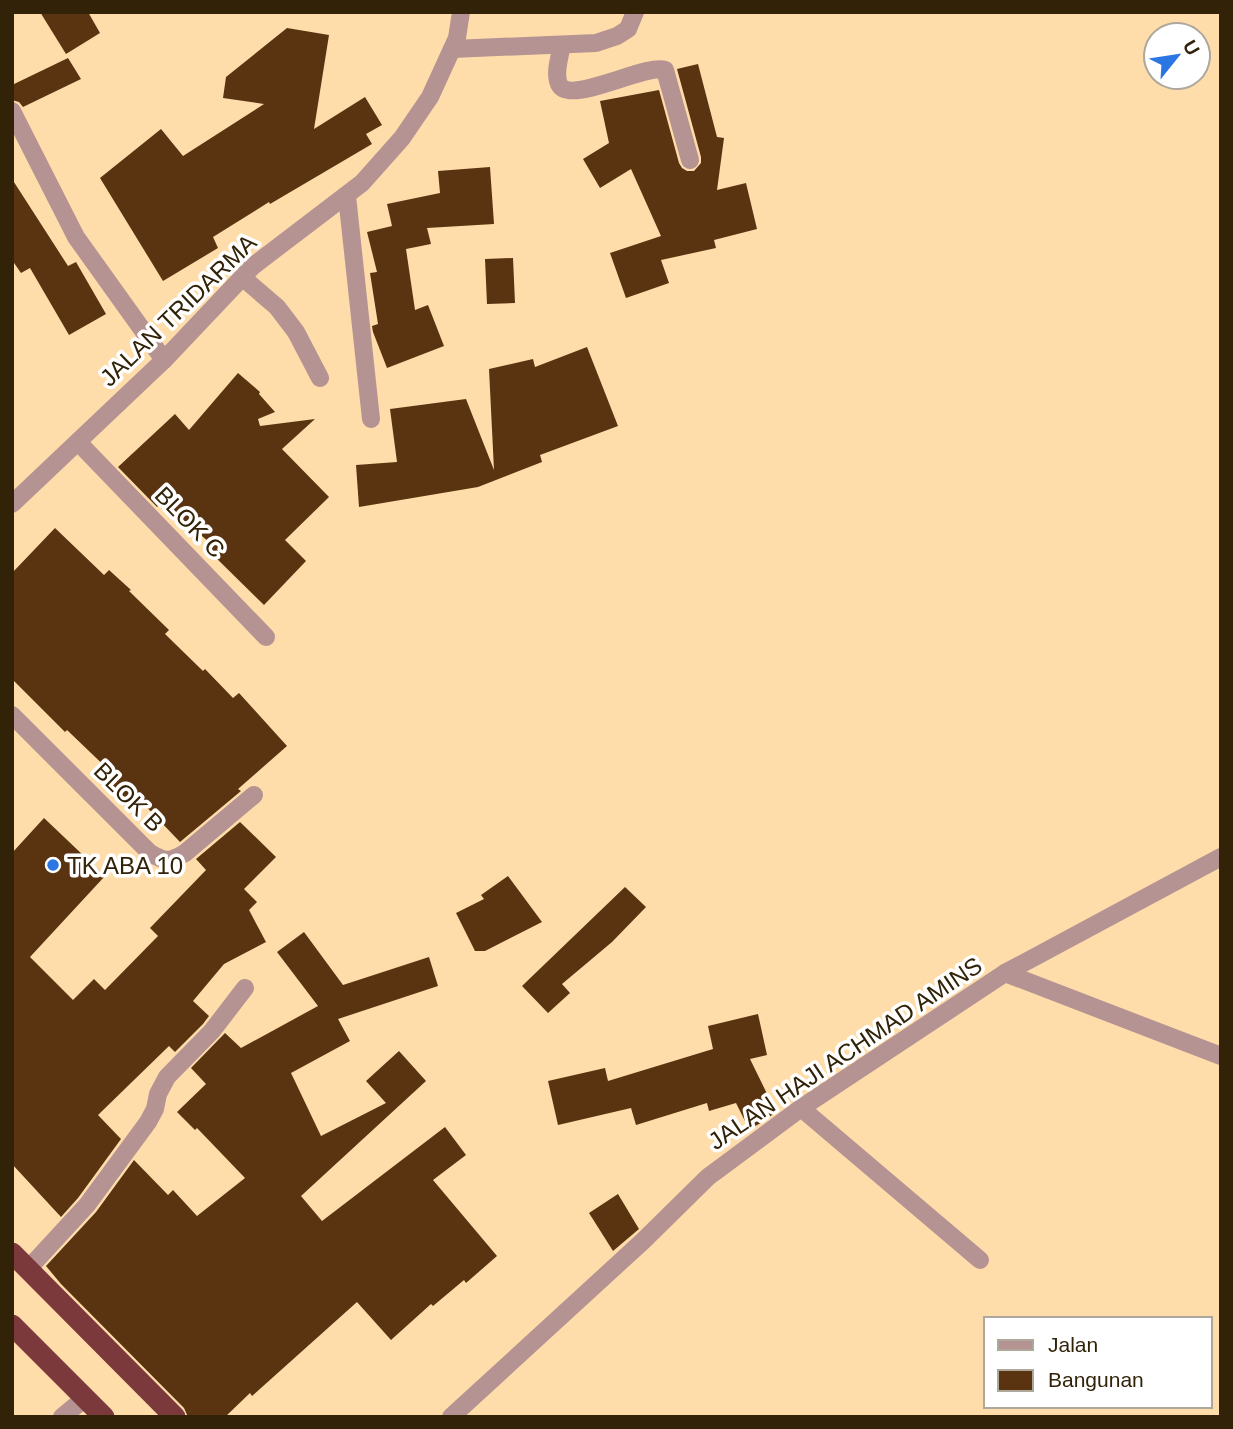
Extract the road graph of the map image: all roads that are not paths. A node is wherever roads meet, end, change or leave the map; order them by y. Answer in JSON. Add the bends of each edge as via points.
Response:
{"nodes":[{"id":1,"x":461,"y":12,"type":"edge"},
{"id":2,"x":635,"y":12,"type":"edge"},
{"id":3,"x":562,"y":45,"type":"junction"},
{"id":4,"x":452,"y":49,"type":"junction"},
{"id":5,"x":12,"y":111,"type":"edge"},
{"id":6,"x":690,"y":160,"type":"dead end"},
{"id":7,"x":347,"y":195,"type":"junction"},
{"id":8,"x":242,"y":278,"type":"junction"},
{"id":9,"x":164,"y":360,"type":"junction"},
{"id":10,"x":320,"y":378,"type":"dead end"},
{"id":11,"x":371,"y":419,"type":"dead end"},
{"id":12,"x":78,"y":442,"type":"junction"},
{"id":13,"x":12,"y":504,"type":"edge"},
{"id":14,"x":266,"y":637,"type":"dead end"},
{"id":15,"x":12,"y":715,"type":"edge"},
{"id":16,"x":254,"y":795,"type":"dead end"},
{"id":17,"x":1221,"y":857,"type":"edge"},
{"id":18,"x":1005,"y":973,"type":"junction"},
{"id":19,"x":245,"y":988,"type":"dead end"},
{"id":20,"x":1221,"y":1056,"type":"edge"},
{"id":21,"x":801,"y":1108,"type":"junction"},
{"id":22,"x":12,"y":1253,"type":"edge"},
{"id":23,"x":980,"y":1260,"type":"dead end"},
{"id":24,"x":28,"y":1269,"type":"junction"},
{"id":25,"x":12,"y":1325,"type":"edge"},
{"id":26,"x":85,"y":1398,"type":"junction"},
{"id":27,"x":62,"y":1417,"type":"edge"},
{"id":28,"x":104,"y":1417,"type":"edge"},
{"id":29,"x":175,"y":1417,"type":"edge"},
{"id":30,"x":451,"y":1417,"type":"edge"}],
"edges":[{"from":1,"to":4,"type":"street","name":"JALAN TRIDARMA"},
{"from":2,"to":3,"type":"street","via":[[628,29],[617,36],[596,43]]},
{"from":3,"to":4,"type":"street"},
{"from":3,"to":6,"type":"street","via":[[558,79],[563,89],[619,80],[656,68],[665,70]]},
{"from":4,"to":7,"type":"street","name":"JALAN TRIDARMA","via":[[430,97],[402,138]]},
{"from":5,"to":9,"type":"street","via":[[76,237]]},
{"from":7,"to":8,"type":"street","name":"JALAN TRIDARMA"},
{"from":7,"to":11,"type":"street"},
{"from":8,"to":9,"type":"street","name":"JALAN TRIDARMA"},
{"from":8,"to":10,"type":"street","via":[[277,307]]},
{"from":9,"to":12,"type":"street","name":"JALAN TRIDARMA"},
{"from":12,"to":13,"type":"street","name":"JALAN TRIDARMA"},
{"from":12,"to":14,"type":"street","name":"BLOK C"},
{"from":15,"to":16,"type":"street","name":"BLOK B","via":[[162,860],[186,853]]},
{"from":17,"to":18,"type":"street"},
{"from":18,"to":20,"type":"street","name":"JALAN HAJI ACHMAD AMINS"},
{"from":18,"to":21,"type":"street","name":"JALAN HAJI ACHMAD AMINS"},
{"from":19,"to":24,"type":"street","via":[[212,1031],[167,1077],[148,1122],[87,1205]]},
{"from":21,"to":23,"type":"street"},
{"from":21,"to":30,"type":"street","name":"JALAN HAJI ACHMAD AMINS","via":[[708,1177]]},
{"from":22,"to":24,"type":"highway"},
{"from":24,"to":29,"type":"highway"},
{"from":25,"to":26,"type":"highway"},
{"from":26,"to":27,"type":"street"},
{"from":26,"to":28,"type":"highway"}]}
